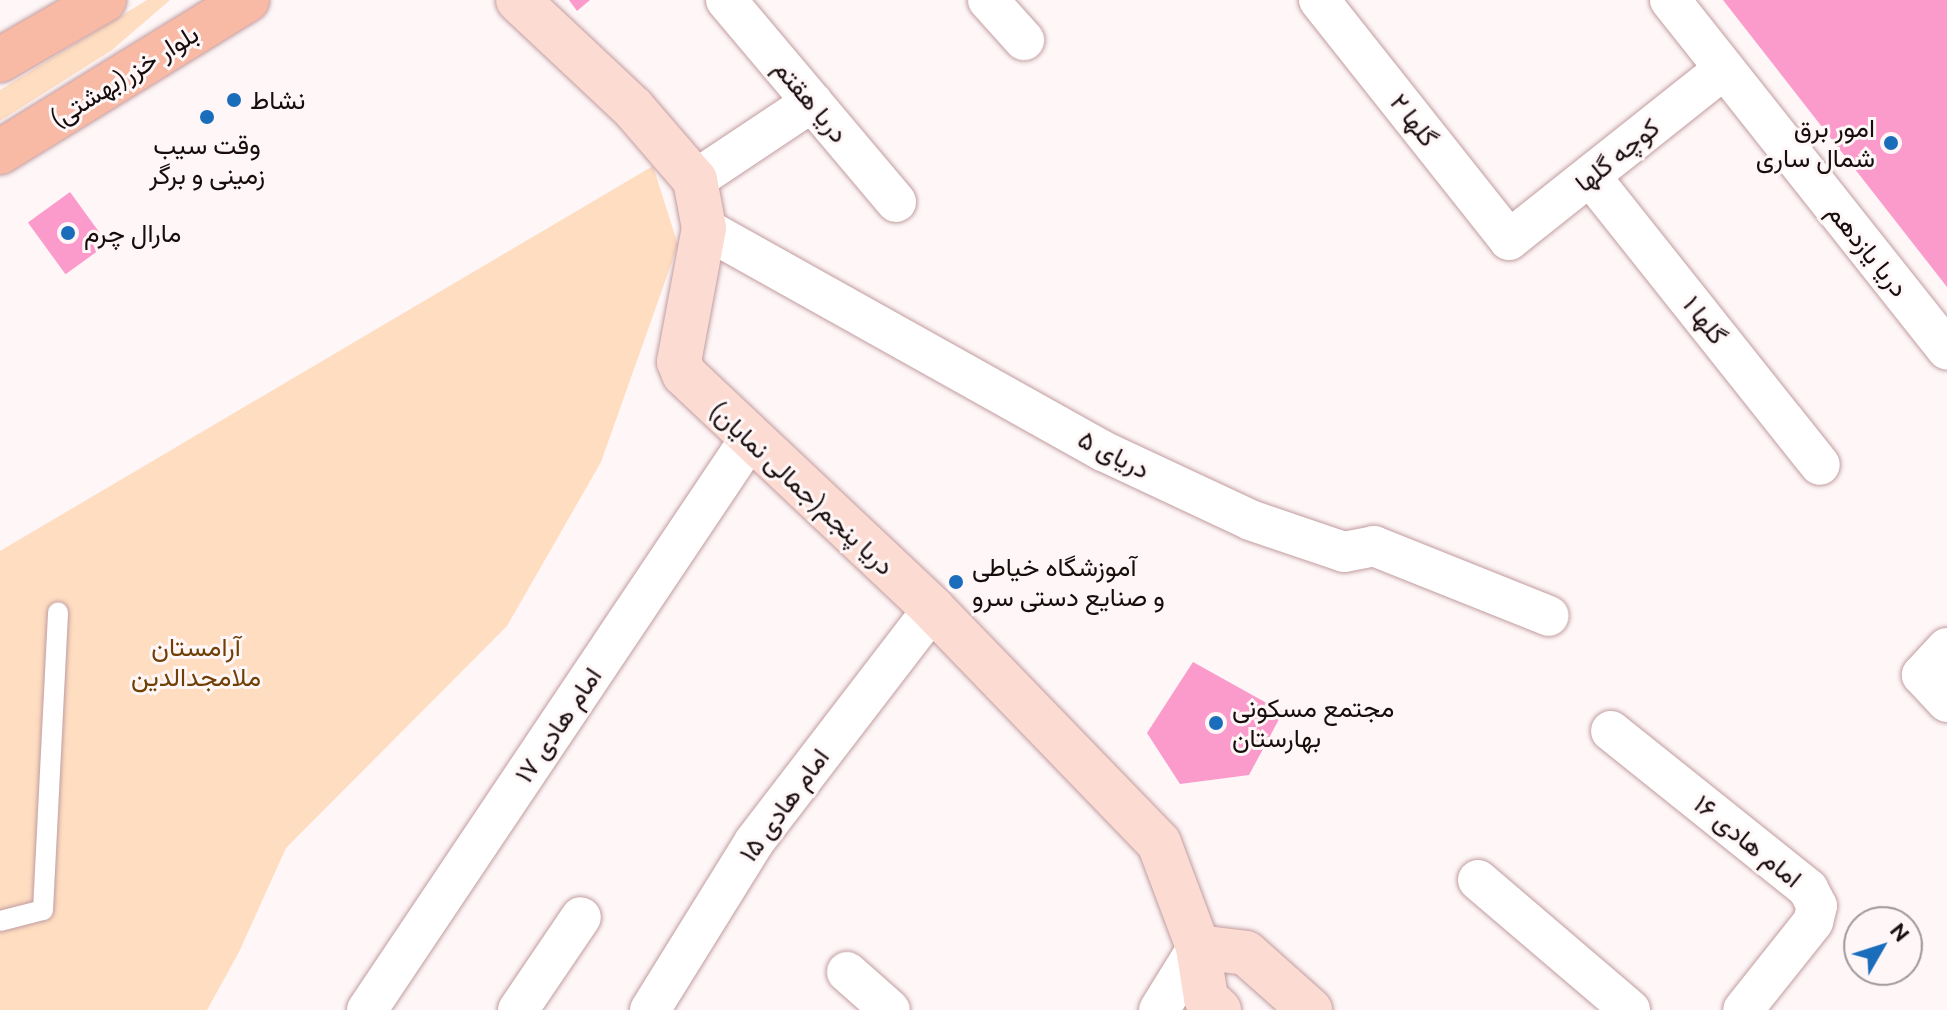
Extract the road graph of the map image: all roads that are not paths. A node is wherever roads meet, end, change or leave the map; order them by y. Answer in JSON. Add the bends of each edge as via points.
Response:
{"nodes":[{"id":1,"x":104,"y":0,"type":"edge"},
{"id":2,"x":247,"y":0,"type":"edge"},
{"id":3,"x":518,"y":0,"type":"edge"},
{"id":4,"x":726,"y":0,"type":"edge"},
{"id":5,"x":988,"y":0,"type":"edge"},
{"id":6,"x":1319,"y":0,"type":"edge"},
{"id":7,"x":1670,"y":0,"type":"edge"},
{"id":8,"x":1024,"y":40,"type":"dead end"},
{"id":9,"x":0,"y":60,"type":"edge"},
{"id":10,"x":1724,"y":69,"type":"junction"},
{"id":11,"x":812,"y":102,"type":"junction"},
{"id":12,"x":0,"y":152,"type":"edge"},
{"id":13,"x":1590,"y":176,"type":"junction"},
{"id":14,"x":695,"y":180,"type":"junction"},
{"id":15,"x":896,"y":202,"type":"dead end"},
{"id":16,"x":704,"y":228,"type":"junction"},
{"id":17,"x":1509,"y":240,"type":"joint"},
{"id":18,"x":1947,"y":349,"type":"edge"},
{"id":19,"x":749,"y":440,"type":"junction"},
{"id":20,"x":1820,"y":465,"type":"dead end"},
{"id":21,"x":933,"y":609,"type":"junction"},
{"id":22,"x":58,"y":612,"type":"dead end"},
{"id":23,"x":1549,"y":616,"type":"dead end"},
{"id":24,"x":1947,"y":648,"type":"edge"},
{"id":25,"x":1947,"y":702,"type":"edge"},
{"id":26,"x":1611,"y":731,"type":"dead end"},
{"id":27,"x":1478,"y":880,"type":"dead end"},
{"id":28,"x":581,"y":917,"type":"dead end"},
{"id":29,"x":0,"y":921,"type":"edge"},
{"id":30,"x":1198,"y":947,"type":"junction"},
{"id":31,"x":847,"y":972,"type":"dead end"},
{"id":32,"x":367,"y":1010,"type":"edge"},
{"id":33,"x":518,"y":1010,"type":"edge"},
{"id":34,"x":650,"y":1010,"type":"edge"},
{"id":35,"x":890,"y":1010,"type":"edge"},
{"id":36,"x":1159,"y":1010,"type":"edge"},
{"id":37,"x":1219,"y":1010,"type":"edge"},
{"id":38,"x":1310,"y":1010,"type":"edge"},
{"id":39,"x":1630,"y":1010,"type":"edge"},
{"id":40,"x":1743,"y":1010,"type":"edge"}],
"edges":[{"from":1,"to":9,"type":"main road"},
{"from":2,"to":12,"type":"main road","name":"بلوار خزر(بهشتی)"},
{"from":3,"to":14,"type":"main road","via":[[633,108]]},
{"from":4,"to":11,"type":"street","name":"دریا هقتم"},
{"from":5,"to":8,"type":"street"},
{"from":6,"to":17,"type":"street","name":"گلها ۲"},
{"from":7,"to":10,"type":"street","name":"دریا یازدهم"},
{"from":10,"to":13,"type":"street","name":"کوچه گلها"},
{"from":10,"to":18,"type":"street","name":"دریا یازدهم"},
{"from":11,"to":14,"type":"street"},
{"from":11,"to":15,"type":"street","name":"دریا هقتم"},
{"from":13,"to":17,"type":"street","name":"کوچه گلها"},
{"from":13,"to":20,"type":"street","name":"گلها ۱"},
{"from":14,"to":16,"type":"main road","name":"دریا پنجم(جمالی نمایان)"},
{"from":16,"to":19,"type":"main road","name":"دریا پنجم(جمالی نمایان)","via":[[679,362],[693,386]]},
{"from":16,"to":23,"type":"street","name":"دریای ۵","via":[[1103,451],[1250,520],[1344,552],[1374,546]]},
{"from":19,"to":21,"type":"main road","name":"دریا پنجم(جمالی نمایان)"},
{"from":19,"to":32,"type":"street","name":"امام هادی ۱۷"},
{"from":21,"to":30,"type":"main road","name":"دریا پنجم(جمالی نمایان)","via":[[1159,843]]},
{"from":21,"to":34,"type":"street","name":"امام هادی ۱۵","via":[[754,842]]},
{"from":22,"to":29,"type":"lane","via":[[43,910]]},
{"from":24,"to":25,"type":"street","via":[[1922,675]]},
{"from":26,"to":40,"type":"street","name":"امام هادی ۱۶","via":[[1808,889],[1817,906],[1813,922]]},
{"from":27,"to":39,"type":"street"},
{"from":28,"to":33,"type":"street"},
{"from":30,"to":36,"type":"street"},
{"from":30,"to":37,"type":"main road","name":"دریا پنجم(جمالی نمایان)","via":[[1206,998]]},
{"from":30,"to":38,"type":"main road","via":[[1246,953]]},
{"from":31,"to":35,"type":"street"}]}
